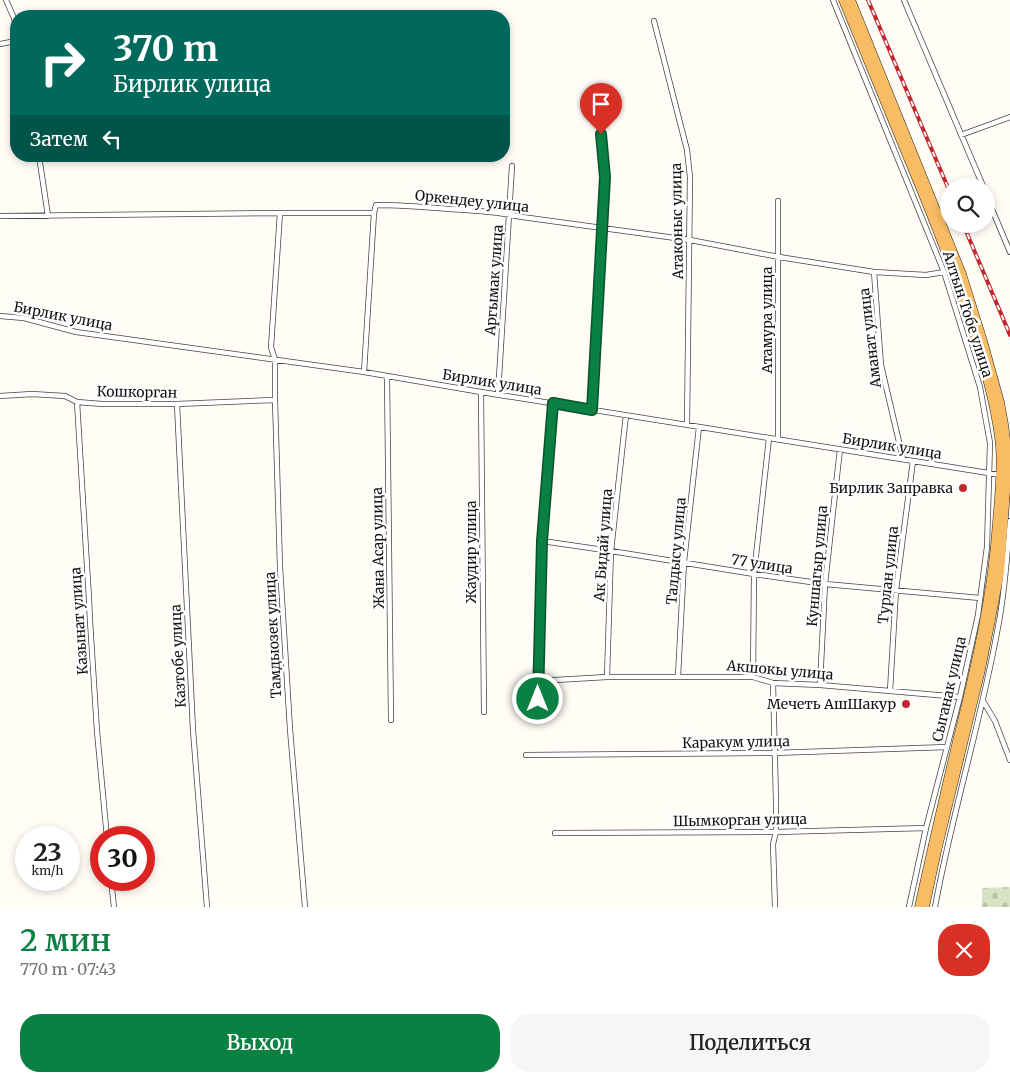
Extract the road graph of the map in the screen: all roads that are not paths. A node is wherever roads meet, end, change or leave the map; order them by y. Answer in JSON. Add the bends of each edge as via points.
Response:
{"nodes":[{"id":1,"x":833,"y":0,"type":"edge"},
{"id":2,"x":844,"y":0,"type":"edge"},
{"id":3,"x":851,"y":0,"type":"edge"},
{"id":4,"x":904,"y":0,"type":"edge"},
{"id":5,"x":654,"y":21,"type":"dead end"},
{"id":6,"x":1010,"y":117,"type":"edge"},
{"id":7,"x":601,"y":134,"type":"dead end"},
{"id":8,"x":961,"y":135,"type":"junction"},
{"id":9,"x":40,"y":162,"type":"edge"},
{"id":10,"x":512,"y":166,"type":"dead end"},
{"id":11,"x":979,"y":178,"type":"edge"},
{"id":12,"x":778,"y":202,"type":"dead end"},
{"id":13,"x":280,"y":213,"type":"junction"},
{"id":14,"x":374,"y":213,"type":"junction"},
{"id":15,"x":510,"y":214,"type":"junction"},
{"id":16,"x":0,"y":216,"type":"edge"},
{"id":17,"x":48,"y":216,"type":"junction"},
{"id":18,"x":995,"y":216,"type":"edge"},
{"id":19,"x":602,"y":227,"type":"junction"},
{"id":20,"x":690,"y":240,"type":"junction"},
{"id":21,"x":1010,"y":252,"type":"edge"},
{"id":22,"x":779,"y":257,"type":"junction"},
{"id":23,"x":874,"y":272,"type":"junction"},
{"id":24,"x":944,"y":272,"type":"junction"},
{"id":25,"x":0,"y":316,"type":"edge"},
{"id":26,"x":274,"y":360,"type":"junction"},
{"id":27,"x":364,"y":372,"type":"junction"},
{"id":28,"x":387,"y":376,"type":"junction"},
{"id":29,"x":481,"y":392,"type":"junction"},
{"id":30,"x":498,"y":394,"type":"junction"},
{"id":31,"x":0,"y":396,"type":"edge"},
{"id":32,"x":274,"y":400,"type":"junction"},
{"id":33,"x":77,"y":402,"type":"junction"},
{"id":34,"x":553,"y":403,"type":"junction"},
{"id":35,"x":177,"y":404,"type":"junction"},
{"id":36,"x":592,"y":410,"type":"junction"},
{"id":37,"x":626,"y":415,"type":"junction"},
{"id":38,"x":687,"y":425,"type":"junction"},
{"id":39,"x":699,"y":427,"type":"junction"},
{"id":40,"x":769,"y":438,"type":"junction"},
{"id":41,"x":778,"y":439,"type":"junction"},
{"id":42,"x":840,"y":449,"type":"junction"},
{"id":43,"x":902,"y":459,"type":"junction"},
{"id":44,"x":913,"y":461,"type":"junction"},
{"id":45,"x":989,"y":473,"type":"junction"},
{"id":46,"x":1006,"y":476,"type":"edge"},
{"id":47,"x":1010,"y":521,"type":"edge"},
{"id":48,"x":542,"y":541,"type":"junction"},
{"id":49,"x":612,"y":550,"type":"junction"},
{"id":50,"x":684,"y":562,"type":"junction"},
{"id":51,"x":754,"y":574,"type":"junction"},
{"id":52,"x":825,"y":584,"type":"junction"},
{"id":53,"x":896,"y":590,"type":"junction"},
{"id":54,"x":980,"y":598,"type":"junction"},
{"id":55,"x":678,"y":676,"type":"junction"},
{"id":56,"x":607,"y":677,"type":"junction"},
{"id":57,"x":753,"y":677,"type":"junction"},
{"id":58,"x":538,"y":681,"type":"junction"},
{"id":59,"x":773,"y":683,"type":"junction"},
{"id":60,"x":820,"y":685,"type":"junction"},
{"id":61,"x":890,"y":691,"type":"junction"},
{"id":62,"x":960,"y":697,"type":"junction"},
{"id":63,"x":983,"y":701,"type":"junction"},
{"id":64,"x":529,"y":710,"type":"dead end"},
{"id":65,"x":484,"y":712,"type":"dead end"},
{"id":66,"x":391,"y":720,"type":"dead end"},
{"id":67,"x":947,"y":748,"type":"junction"},
{"id":68,"x":774,"y":753,"type":"junction"},
{"id":69,"x":526,"y":754,"type":"dead end"},
{"id":70,"x":1010,"y":760,"type":"edge"},
{"id":71,"x":106,"y":826,"type":"edge"},
{"id":72,"x":926,"y":828,"type":"junction"},
{"id":73,"x":776,"y":832,"type":"junction"},
{"id":74,"x":555,"y":833,"type":"dead end"},
{"id":75,"x":112,"y":891,"type":"edge"},
{"id":76,"x":114,"y":907,"type":"edge"},
{"id":77,"x":207,"y":907,"type":"edge"},
{"id":78,"x":305,"y":907,"type":"edge"},
{"id":79,"x":775,"y":907,"type":"edge"},
{"id":80,"x":910,"y":907,"type":"edge"},
{"id":81,"x":919,"y":907,"type":"edge"},
{"id":82,"x":925,"y":907,"type":"edge"},
{"id":83,"x":935,"y":907,"type":"edge"}],
"edges":[{"from":1,"to":24,"type":"street","name":"Алтын Тобе улица"},
{"from":2,"to":46,"type":"highway","via":[[967,309],[986,373]]},
{"from":3,"to":46,"type":"highway","via":[[973,307],[1002,417]]},
{"from":4,"to":8,"type":"street"},
{"from":5,"to":20,"type":"street","name":"Атаконыс улица","via":[[687,150]]},
{"from":6,"to":8,"type":"street"},
{"from":7,"to":19,"type":"street","via":[[605,177]]},
{"from":8,"to":11,"type":"street"},
{"from":9,"to":17,"type":"street"},
{"from":10,"to":15,"type":"street","name":"Аргымак улица"},
{"from":12,"to":22,"type":"street","name":"Атамура улица"},
{"from":13,"to":14,"type":"street","name":"Оркендеу улица"},
{"from":13,"to":17,"type":"street","name":"Оркендеу улица"},
{"from":13,"to":26,"type":"street","name":"Тамдыозек улица","via":[[271,347]]},
{"from":14,"to":15,"type":"street","name":"Оркендеу улица","via":[[376,205],[400,205]]},
{"from":14,"to":27,"type":"street"},
{"from":15,"to":19,"type":"street","name":"Оркендеу улица"},
{"from":15,"to":30,"type":"street","name":"Аргымак улица"},
{"from":16,"to":17,"type":"street","name":"Оркендеу улица"},
{"from":18,"to":21,"type":"street"},
{"from":19,"to":20,"type":"street","name":"Оркендеу улица"},
{"from":19,"to":36,"type":"street"},
{"from":20,"to":22,"type":"street","name":"Оркендеу улица"},
{"from":20,"to":38,"type":"street","name":"Атаконыс улица"},
{"from":22,"to":23,"type":"street","name":"Оркендеу улица"},
{"from":22,"to":41,"type":"street","name":"Атамура улица"},
{"from":23,"to":24,"type":"street","name":"Оркендеу улица","via":[[926,275]]},
{"from":23,"to":43,"type":"street","name":"Аманат улица","via":[[882,365]]},
{"from":24,"to":45,"type":"street","name":"Алтын Тобе улица","via":[[980,387],[990,443]]},
{"from":25,"to":26,"type":"street","name":"Бирлик улица","via":[[24,318],[76,332]]},
{"from":26,"to":27,"type":"street","name":"Бирлик улица"},
{"from":26,"to":32,"type":"street","name":"Тамдыозек улица"},
{"from":27,"to":28,"type":"street","name":"Бирлик улица"},
{"from":28,"to":29,"type":"street","name":"Бирлик улица"},
{"from":28,"to":66,"type":"street","name":"Жана Асар улица"},
{"from":29,"to":30,"type":"street","name":"Бирлик улица"},
{"from":29,"to":65,"type":"street","name":"Жаудир улица"},
{"from":30,"to":34,"type":"street","name":"Бирлик улица"},
{"from":31,"to":33,"type":"street","name":"Кошкорган","via":[[65,396]]},
{"from":32,"to":35,"type":"street","name":"Кошкорган"},
{"from":32,"to":78,"type":"street","name":"Тамдыозек улица","via":[[280,567]]},
{"from":33,"to":35,"type":"street","name":"Кошкорган"},
{"from":33,"to":71,"type":"street","name":"Казынат улица"},
{"from":34,"to":36,"type":"street","name":"Бирлик улица"},
{"from":34,"to":48,"type":"street"},
{"from":35,"to":77,"type":"street","name":"Казтобе улица","via":[[193,730]]},
{"from":36,"to":37,"type":"street","name":"Бирлик улица"},
{"from":37,"to":38,"type":"street","name":"Бирлик улица"},
{"from":37,"to":49,"type":"street","name":"Ак Бидай улица"},
{"from":38,"to":39,"type":"street","name":"Бирлик улица"},
{"from":39,"to":40,"type":"street","name":"Бирлик улица"},
{"from":39,"to":50,"type":"street","name":"Талдысу улица"},
{"from":40,"to":41,"type":"street","name":"Бирлик улица"},
{"from":40,"to":51,"type":"street"},
{"from":41,"to":42,"type":"street","name":"Бирлик улица"},
{"from":42,"to":43,"type":"street","name":"Бирлик улица"},
{"from":42,"to":52,"type":"street","name":"Куншагыр улица"},
{"from":43,"to":44,"type":"street","name":"Бирлик улица"},
{"from":44,"to":45,"type":"street","name":"Бирлик улица"},
{"from":44,"to":53,"type":"street","name":"Турлан улица"},
{"from":45,"to":46,"type":"street","name":"Бирлик улица"},
{"from":45,"to":54,"type":"street","name":"Сыганак улица"},
{"from":46,"to":81,"type":"highway","via":[[984,624]]},
{"from":46,"to":82,"type":"highway","via":[[1000,572],[980,674]]},
{"from":47,"to":63,"type":"street","via":[[1006,574]]},
{"from":48,"to":49,"type":"street","name":"77 улица"},
{"from":48,"to":58,"type":"street"},
{"from":49,"to":50,"type":"street","name":"77 улица"},
{"from":49,"to":56,"type":"street","name":"Ак Бидай улица"},
{"from":50,"to":51,"type":"street","name":"77 улица"},
{"from":50,"to":55,"type":"street","name":"Талдысу улица"},
{"from":51,"to":52,"type":"street","name":"77 улица"},
{"from":51,"to":57,"type":"street"},
{"from":52,"to":53,"type":"street","name":"77 улица"},
{"from":52,"to":60,"type":"street","name":"Куншагыр улица"},
{"from":53,"to":54,"type":"street","name":"77 улица"},
{"from":53,"to":61,"type":"street","name":"Турлан улица"},
{"from":54,"to":62,"type":"street","name":"Сыганак улица"},
{"from":55,"to":56,"type":"street","name":"Акшокы улица"},
{"from":55,"to":57,"type":"street","name":"Акшокы улица"},
{"from":56,"to":58,"type":"street","name":"Акшокы улица"},
{"from":57,"to":59,"type":"street","name":"Акшокы улица"},
{"from":58,"to":64,"type":"street","via":[[538,703]]},
{"from":59,"to":60,"type":"street","name":"Акшокы улица"},
{"from":59,"to":68,"type":"street"},
{"from":60,"to":61,"type":"street","name":"Акшокы улица"},
{"from":61,"to":62,"type":"street","name":"Акшокы улица"},
{"from":62,"to":67,"type":"street","name":"Сыганак улица"},
{"from":63,"to":70,"type":"street","via":[[995,721]]},
{"from":63,"to":83,"type":"street"},
{"from":67,"to":68,"type":"street","name":"Каракум улица"},
{"from":67,"to":72,"type":"street","name":"Сыганак улица"},
{"from":68,"to":69,"type":"street","name":"Каракум улица"},
{"from":68,"to":73,"type":"street"},
{"from":72,"to":73,"type":"street","name":"Шымкорган улица"},
{"from":72,"to":80,"type":"street","name":"Сыганак улица"},
{"from":73,"to":74,"type":"street","name":"Шымкорган улица"},
{"from":73,"to":79,"type":"street","via":[[773,844]]},
{"from":75,"to":76,"type":"street"}]}
